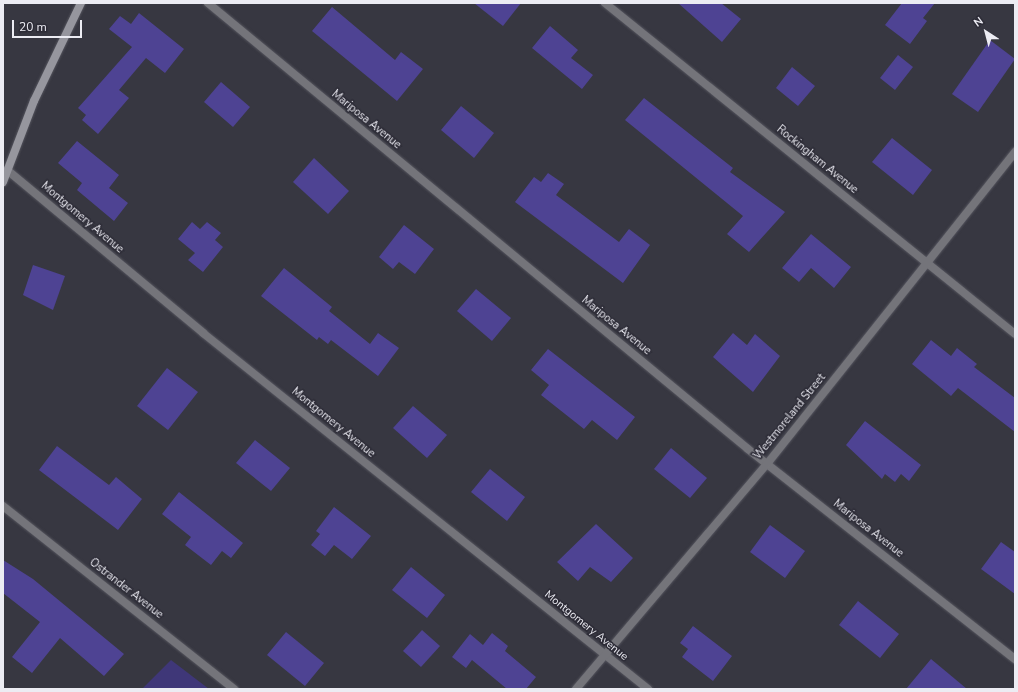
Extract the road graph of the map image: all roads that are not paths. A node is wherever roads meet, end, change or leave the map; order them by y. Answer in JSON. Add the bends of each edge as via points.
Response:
{"nodes":[{"id":1,"x":81,"y":3,"type":"edge"},
{"id":2,"x":208,"y":3,"type":"edge"},
{"id":3,"x":605,"y":3,"type":"edge"},
{"id":4,"x":1015,"y":152,"type":"edge"},
{"id":5,"x":7,"y":170,"type":"junction"},
{"id":6,"x":3,"y":182,"type":"edge"},
{"id":7,"x":927,"y":263,"type":"junction"},
{"id":8,"x":1015,"y":334,"type":"edge"},
{"id":9,"x":767,"y":464,"type":"junction"},
{"id":10,"x":3,"y":506,"type":"edge"},
{"id":11,"x":606,"y":656,"type":"junction"},
{"id":12,"x":1015,"y":659,"type":"edge"},
{"id":13,"x":234,"y":689,"type":"edge"},
{"id":14,"x":576,"y":689,"type":"edge"},
{"id":15,"x":648,"y":689,"type":"edge"}],
"edges":[{"from":1,"to":5,"type":"main road","via":[[34,101]]},
{"from":2,"to":9,"type":"street","name":"Mariposa Avenue"},
{"from":3,"to":7,"type":"street","name":"Rockingham Avenue"},
{"from":4,"to":7,"type":"street","name":"Westmoreland Street"},
{"from":5,"to":6,"type":"main road"},
{"from":5,"to":11,"type":"street","name":"Montgomery Avenue","via":[[203,333]]},
{"from":7,"to":8,"type":"street","name":"Rockingham Avenue"},
{"from":7,"to":9,"type":"street","name":"Westmoreland Street"},
{"from":9,"to":11,"type":"street","name":"Westmoreland Street"},
{"from":9,"to":12,"type":"street","name":"Mariposa Avenue"},
{"from":10,"to":13,"type":"street","name":"Ostrander Avenue"},
{"from":11,"to":14,"type":"street","name":"Westmoreland Street"},
{"from":11,"to":15,"type":"street","name":"Montgomery Avenue"}]}
